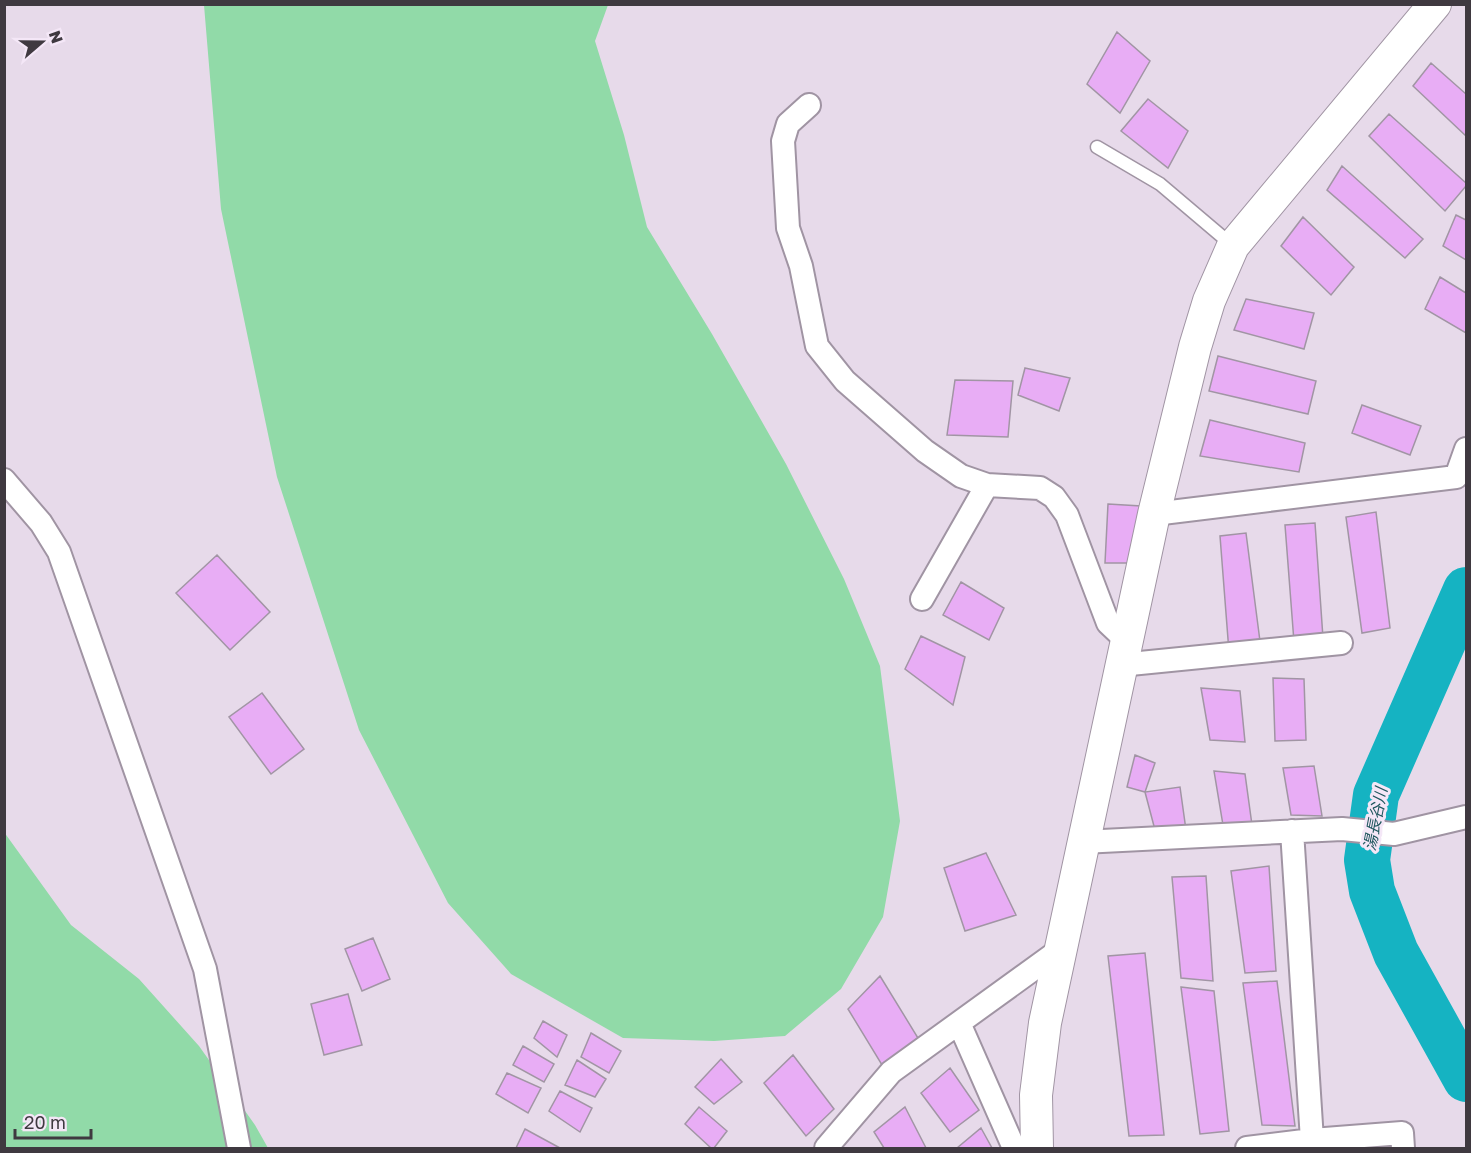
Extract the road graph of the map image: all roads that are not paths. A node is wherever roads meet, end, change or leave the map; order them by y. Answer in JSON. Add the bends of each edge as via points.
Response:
{"nodes":[{"id":1,"x":1435,"y":4,"type":"edge"},
{"id":2,"x":809,"y":105,"type":"dead end"},
{"id":3,"x":1097,"y":147,"type":"dead end"},
{"id":4,"x":1233,"y":246,"type":"junction"},
{"id":5,"x":1467,"y":449,"type":"edge"},
{"id":6,"x":4,"y":480,"type":"edge"},
{"id":7,"x":987,"y":485,"type":"junction"},
{"id":8,"x":1154,"y":514,"type":"junction"},
{"id":9,"x":922,"y":599,"type":"dead end"},
{"id":10,"x":1341,"y":643,"type":"dead end"},
{"id":11,"x":1123,"y":652,"type":"junction"},
{"id":12,"x":1467,"y":817,"type":"edge"},
{"id":13,"x":1292,"y":831,"type":"junction"},
{"id":14,"x":1082,"y":842,"type":"junction"},
{"id":15,"x":1060,"y":949,"type":"junction"},
{"id":16,"x":959,"y":1023,"type":"junction"},
{"id":17,"x":1312,"y":1140,"type":"junction"},
{"id":18,"x":239,"y":1149,"type":"edge"},
{"id":19,"x":826,"y":1149,"type":"edge"},
{"id":20,"x":1014,"y":1149,"type":"edge"},
{"id":21,"x":1036,"y":1149,"type":"edge"},
{"id":22,"x":1247,"y":1149,"type":"edge"},
{"id":23,"x":1403,"y":1149,"type":"edge"}],
"edges":[{"from":1,"to":4,"type":"street"},
{"from":2,"to":7,"type":"street","via":[[788,124],[783,141],[788,228],[801,266],[817,346],[845,381],[925,451],[961,476]]},
{"from":3,"to":4,"type":"lane","via":[[1160,184]]},
{"from":4,"to":8,"type":"street","via":[[1195,347]]},
{"from":5,"to":8,"type":"street","via":[[1456,477]]},
{"from":6,"to":18,"type":"street","via":[[41,523],[59,552],[71,586],[205,969]]},
{"from":7,"to":9,"type":"street"},
{"from":7,"to":11,"type":"street","via":[[1040,488],[1054,496],[1067,515]]},
{"from":8,"to":11,"type":"street"},
{"from":10,"to":11,"type":"street"},
{"from":11,"to":14,"type":"street"},
{"from":12,"to":13,"type":"street","via":[[1394,834],[1342,829]]},
{"from":13,"to":14,"type":"street"},
{"from":13,"to":17,"type":"street"},
{"from":14,"to":15,"type":"street"},
{"from":15,"to":16,"type":"street"},
{"from":15,"to":21,"type":"street","via":[[1036,1095]]},
{"from":16,"to":19,"type":"street","via":[[891,1072]]},
{"from":16,"to":20,"type":"street"},
{"from":17,"to":22,"type":"street"},
{"from":17,"to":23,"type":"street","via":[[1402,1133]]}]}
